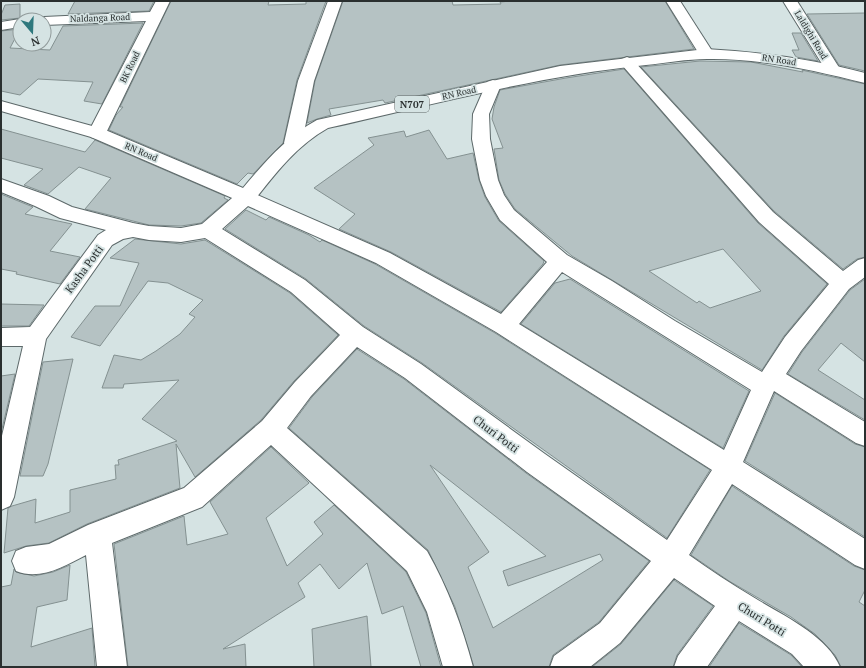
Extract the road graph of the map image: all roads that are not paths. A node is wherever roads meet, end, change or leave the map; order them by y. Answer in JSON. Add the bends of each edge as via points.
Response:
{"nodes":[{"id":1,"x":163,"y":1,"type":"edge"},
{"id":2,"x":335,"y":1,"type":"edge"},
{"id":3,"x":673,"y":1,"type":"edge"},
{"id":4,"x":790,"y":1,"type":"edge"},
{"id":5,"x":156,"y":16,"type":"junction"},
{"id":6,"x":52,"y":21,"type":"edge"},
{"id":7,"x":12,"y":24,"type":"edge"},
{"id":8,"x":1,"y":26,"type":"edge"},
{"id":9,"x":706,"y":54,"type":"junction"},
{"id":10,"x":627,"y":62,"type":"junction"},
{"id":11,"x":832,"y":69,"type":"junction"},
{"id":12,"x":865,"y":78,"type":"edge"},
{"id":13,"x":493,"y":85,"type":"junction"},
{"id":14,"x":1,"y":106,"type":"edge"},
{"id":15,"x":98,"y":133,"type":"junction"},
{"id":16,"x":293,"y":143,"type":"junction"},
{"id":17,"x":1,"y":185,"type":"edge"},
{"id":18,"x":246,"y":197,"type":"junction"},
{"id":19,"x":133,"y":230,"type":"junction"},
{"id":20,"x":208,"y":230,"type":"junction"},
{"id":21,"x":560,"y":261,"type":"junction"},
{"id":22,"x":865,"y":266,"type":"edge"},
{"id":23,"x":842,"y":283,"type":"junction"},
{"id":24,"x":504,"y":326,"type":"junction"},
{"id":25,"x":355,"y":334,"type":"junction"},
{"id":26,"x":36,"y":336,"type":"junction"},
{"id":27,"x":1,"y":337,"type":"edge"},
{"id":28,"x":768,"y":381,"type":"junction"},
{"id":29,"x":271,"y":429,"type":"junction"},
{"id":30,"x":865,"y":435,"type":"edge"},
{"id":31,"x":729,"y":466,"type":"junction"},
{"id":32,"x":1,"y":497,"type":"edge"},
{"id":33,"x":98,"y":535,"type":"junction"},
{"id":34,"x":865,"y":555,"type":"edge"},
{"id":35,"x":671,"y":559,"type":"junction"},
{"id":36,"x":26,"y":560,"type":"dead end"},
{"id":37,"x":735,"y":602,"type":"junction"},
{"id":38,"x":112,"y":667,"type":"edge"},
{"id":39,"x":458,"y":667,"type":"edge"},
{"id":40,"x":565,"y":667,"type":"edge"},
{"id":41,"x":689,"y":667,"type":"edge"},
{"id":42,"x":825,"y":667,"type":"edge"}],
"edges":[{"from":1,"to":5,"type":"main road","name":"BK Road"},
{"from":2,"to":16,"type":"main road","via":[[306,81]]},
{"from":3,"to":9,"type":"main road"},
{"from":4,"to":11,"type":"main road","name":"Laldighi Road"},
{"from":5,"to":6,"type":"main road","name":"Naldanga Road"},
{"from":5,"to":15,"type":"main road","name":"BK Road"},
{"from":7,"to":8,"type":"main road"},
{"from":9,"to":10,"type":"main road","name":"RN Road","number":"N707"},
{"from":9,"to":11,"type":"main road","name":"RN Road","number":"N707","via":[[760,58]]},
{"from":10,"to":13,"type":"main road","name":"RN Road","number":"N707","via":[[560,71]]},
{"from":10,"to":23,"type":"main road","via":[[766,217]]},
{"from":11,"to":12,"type":"main road","name":"RN Road","number":"N707"},
{"from":13,"to":16,"type":"main road","name":"RN Road","number":"N707","via":[[323,124]]},
{"from":13,"to":21,"type":"main road","via":[[481,114],[482,139],[491,186],[507,215]]},
{"from":14,"to":15,"type":"main road","name":"RN Road"},
{"from":15,"to":18,"type":"main road","name":"RN Road"},
{"from":16,"to":18,"type":"main road","name":"RN Road","number":"N707"},
{"from":17,"to":19,"type":"main road","via":[[66,213]]},
{"from":18,"to":20,"type":"main road"},
{"from":18,"to":24,"type":"main road","via":[[383,258]]},
{"from":19,"to":20,"type":"main road","name":"Kasha Potti","via":[[181,235]]},
{"from":19,"to":26,"type":"main road","name":"Kasha Potti","via":[[119,232],[105,240]]},
{"from":20,"to":25,"type":"main road","name":"Churi Potti","via":[[298,286]]},
{"from":21,"to":24,"type":"main road"},
{"from":21,"to":28,"type":"main road","via":[[605,286],[667,327]]},
{"from":22,"to":23,"type":"main road"},
{"from":23,"to":28,"type":"main road"},
{"from":24,"to":31,"type":"main road"},
{"from":25,"to":29,"type":"main road","via":[[303,389]]},
{"from":25,"to":35,"type":"main road","name":"Churi Potti","via":[[413,371]]},
{"from":26,"to":27,"type":"main road"},
{"from":26,"to":32,"type":"main road"},
{"from":28,"to":30,"type":"main road"},
{"from":28,"to":31,"type":"main road"},
{"from":29,"to":33,"type":"main road","via":[[194,498]]},
{"from":29,"to":39,"type":"main road","via":[[417,561],[429,581],[452,642]]},
{"from":31,"to":34,"type":"main road"},
{"from":31,"to":35,"type":"main road"},
{"from":33,"to":36,"type":"main road","via":[[51,558]]},
{"from":33,"to":38,"type":"main road"},
{"from":35,"to":37,"type":"main road","name":"Churi Potti"},
{"from":35,"to":40,"type":"main road","via":[[610,634]]},
{"from":37,"to":41,"type":"main road"},
{"from":37,"to":42,"type":"main road","name":"Churi Potti","via":[[802,644]]}]}
